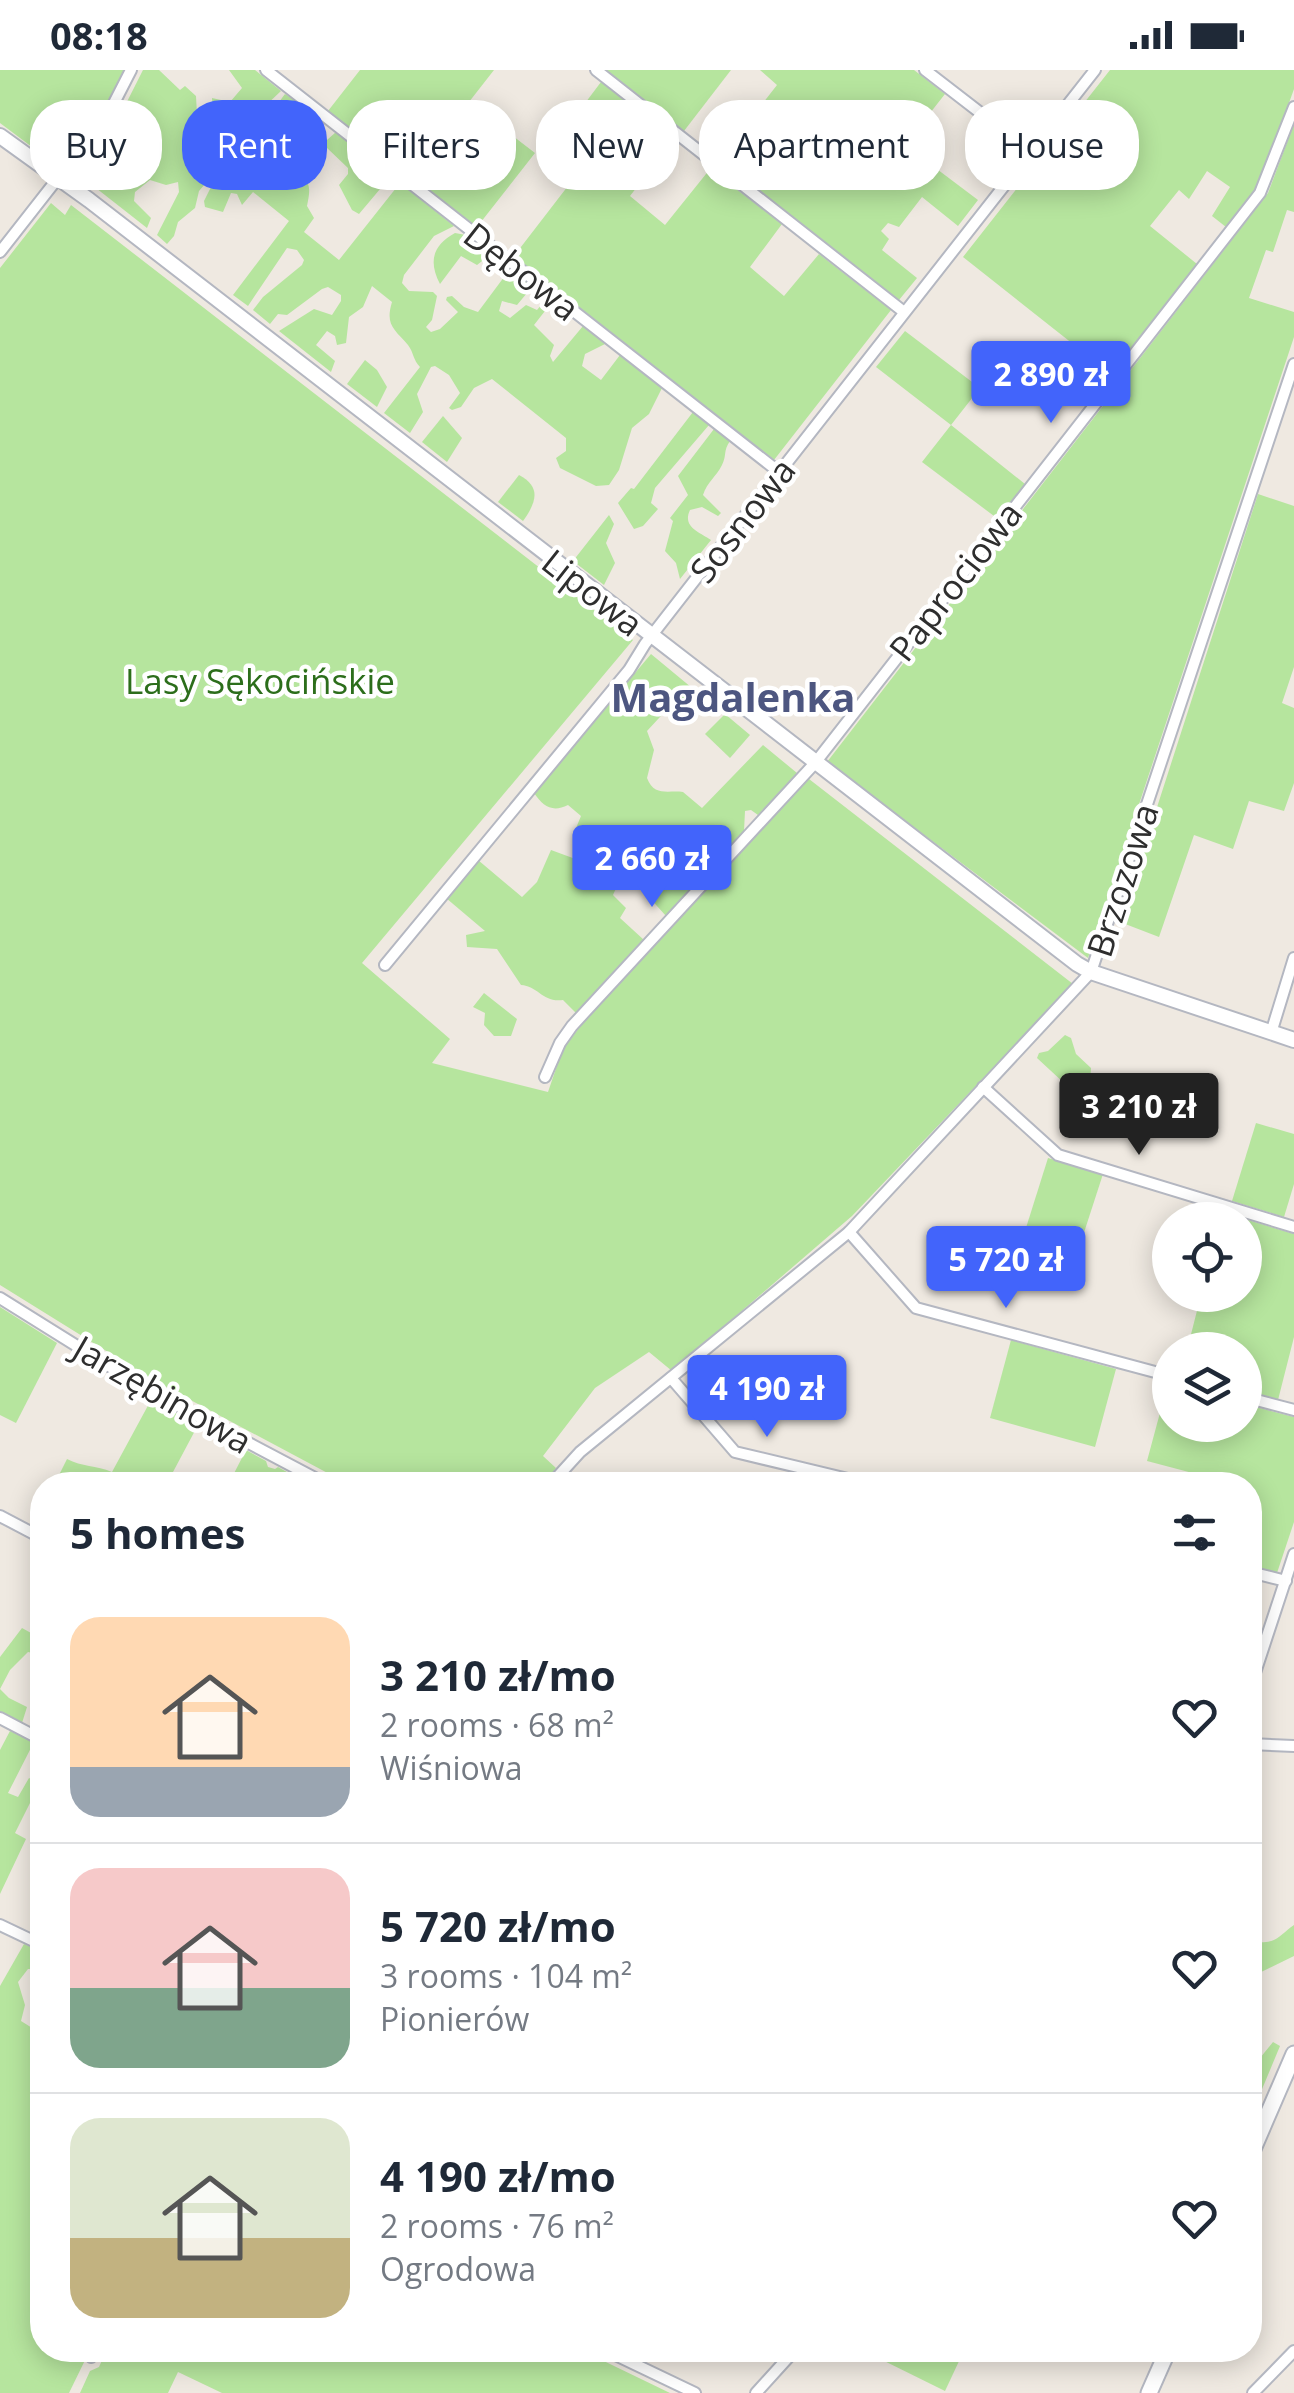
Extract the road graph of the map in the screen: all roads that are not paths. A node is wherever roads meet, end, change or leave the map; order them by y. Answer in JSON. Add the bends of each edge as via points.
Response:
{"nodes":[{"id":1,"x":131,"y":70,"type":"edge"},
{"id":2,"x":266,"y":70,"type":"edge"},
{"id":3,"x":596,"y":70,"type":"edge"},
{"id":4,"x":926,"y":70,"type":"edge"},
{"id":5,"x":1095,"y":70,"type":"edge"},
{"id":6,"x":113,"y":100,"type":"edge"},
{"id":7,"x":965,"y":100,"type":"edge"},
{"id":8,"x":1072,"y":100,"type":"edge"},
{"id":9,"x":1294,"y":107,"type":"edge"},
{"id":10,"x":0,"y":136,"type":"edge"},
{"id":11,"x":30,"y":158,"type":"edge"},
{"id":12,"x":57,"y":190,"type":"edge"},
{"id":13,"x":74,"y":190,"type":"edge"},
{"id":14,"x":1001,"y":190,"type":"edge"},
{"id":15,"x":0,"y":252,"type":"edge"},
{"id":16,"x":904,"y":312,"type":"junction"},
{"id":17,"x":1294,"y":364,"type":"edge"},
{"id":18,"x":1291,"y":384,"type":"edge"},
{"id":19,"x":779,"y":472,"type":"junction"},
{"id":20,"x":650,"y":637,"type":"junction"},
{"id":21,"x":815,"y":763,"type":"junction"},
{"id":22,"x":1294,"y":958,"type":"edge"},
{"id":23,"x":384,"y":965,"type":"dead end"},
{"id":24,"x":1091,"y":972,"type":"junction"},
{"id":25,"x":1271,"y":1032,"type":"junction"},
{"id":26,"x":1294,"y":1040,"type":"edge"},
{"id":27,"x":544,"y":1077,"type":"dead end"},
{"id":28,"x":983,"y":1088,"type":"junction"},
{"id":29,"x":1294,"y":1227,"type":"edge"},
{"id":30,"x":849,"y":1232,"type":"junction"},
{"id":31,"x":0,"y":1298,"type":"edge"},
{"id":32,"x":1152,"y":1371,"type":"edge"},
{"id":33,"x":671,"y":1378,"type":"junction"},
{"id":34,"x":1262,"y":1402,"type":"edge"},
{"id":35,"x":1294,"y":1410,"type":"edge"},
{"id":36,"x":303,"y":1472,"type":"edge"},
{"id":37,"x":562,"y":1472,"type":"edge"},
{"id":38,"x":818,"y":1472,"type":"edge"},
{"id":39,"x":0,"y":1516,"type":"edge"},
{"id":40,"x":30,"y":1532,"type":"edge"},
{"id":41,"x":1294,"y":1554,"type":"edge"},
{"id":42,"x":1262,"y":1575,"type":"edge"},
{"id":43,"x":1286,"y":1580,"type":"junction"},
{"id":44,"x":1262,"y":1652,"type":"edge"},
{"id":45,"x":0,"y":1718,"type":"edge"},
{"id":46,"x":30,"y":1734,"type":"edge"},
{"id":47,"x":1262,"y":1745,"type":"edge"},
{"id":48,"x":1294,"y":1746,"type":"edge"},
{"id":49,"x":0,"y":1925,"type":"edge"},
{"id":50,"x":30,"y":1939,"type":"edge"},
{"id":51,"x":1294,"y":2054,"type":"edge"},
{"id":52,"x":1262,"y":2128,"type":"edge"},
{"id":53,"x":1294,"y":2351,"type":"edge"},
{"id":54,"x":630,"y":2362,"type":"edge"},
{"id":55,"x":784,"y":2362,"type":"edge"},
{"id":56,"x":1163,"y":2362,"type":"edge"},
{"id":57,"x":696,"y":2393,"type":"edge"},
{"id":58,"x":756,"y":2393,"type":"edge"},
{"id":59,"x":1150,"y":2393,"type":"edge"},
{"id":60,"x":1253,"y":2393,"type":"edge"}],
"edges":[{"from":1,"to":6,"type":"street"},
{"from":2,"to":19,"type":"street","name":"Dębowa"},
{"from":3,"to":16,"type":"street"},
{"from":4,"to":7,"type":"street"},
{"from":5,"to":8,"type":"street","name":"Sosnowa"},
{"from":9,"to":21,"type":"street","name":"Paprociowa","via":[[1260,193]]},
{"from":10,"to":11,"type":"street","name":"Lipowa"},
{"from":12,"to":15,"type":"street"},
{"from":13,"to":20,"type":"street","name":"Lipowa"},
{"from":14,"to":16,"type":"street","name":"Sosnowa"},
{"from":16,"to":19,"type":"street","name":"Sosnowa"},
{"from":17,"to":18,"type":"street","name":"Brzozowa"},
{"from":18,"to":24,"type":"street","name":"Brzozowa"},
{"from":19,"to":20,"type":"street","name":"Sosnowa"},
{"from":20,"to":21,"type":"street","name":"Lipowa"},
{"from":20,"to":23,"type":"street","name":"Sosnowa"},
{"from":21,"to":24,"type":"street","name":"Lipowa"},
{"from":21,"to":27,"type":"street","name":"Paprociowa","via":[[572,1026]]},
{"from":22,"to":25,"type":"street"},
{"from":24,"to":25,"type":"street","name":"Lipowa"},
{"from":24,"to":28,"type":"street","name":"Brzozowa"},
{"from":25,"to":26,"type":"street","name":"Lipowa"},
{"from":28,"to":29,"type":"street","via":[[1053,1152]]},
{"from":28,"to":30,"type":"street","name":"Brzozowa"},
{"from":30,"to":32,"type":"street","via":[[914,1307]]},
{"from":30,"to":33,"type":"street","name":"Brzozowa"},
{"from":31,"to":36,"type":"street","name":"Jarzębinowa","via":[[141,1386]]},
{"from":33,"to":37,"type":"street","name":"Brzozowa"},
{"from":33,"to":38,"type":"street","via":[[734,1452]]},
{"from":34,"to":35,"type":"street"},
{"from":39,"to":40,"type":"street"},
{"from":41,"to":43,"type":"street"},
{"from":42,"to":43,"type":"street"},
{"from":43,"to":44,"type":"street"},
{"from":45,"to":46,"type":"street"},
{"from":47,"to":48,"type":"street"},
{"from":49,"to":50,"type":"street"},
{"from":51,"to":52,"type":"main road"},
{"from":53,"to":60,"type":"street"},
{"from":54,"to":57,"type":"street"},
{"from":55,"to":58,"type":"street"},
{"from":56,"to":59,"type":"main road"}]}
